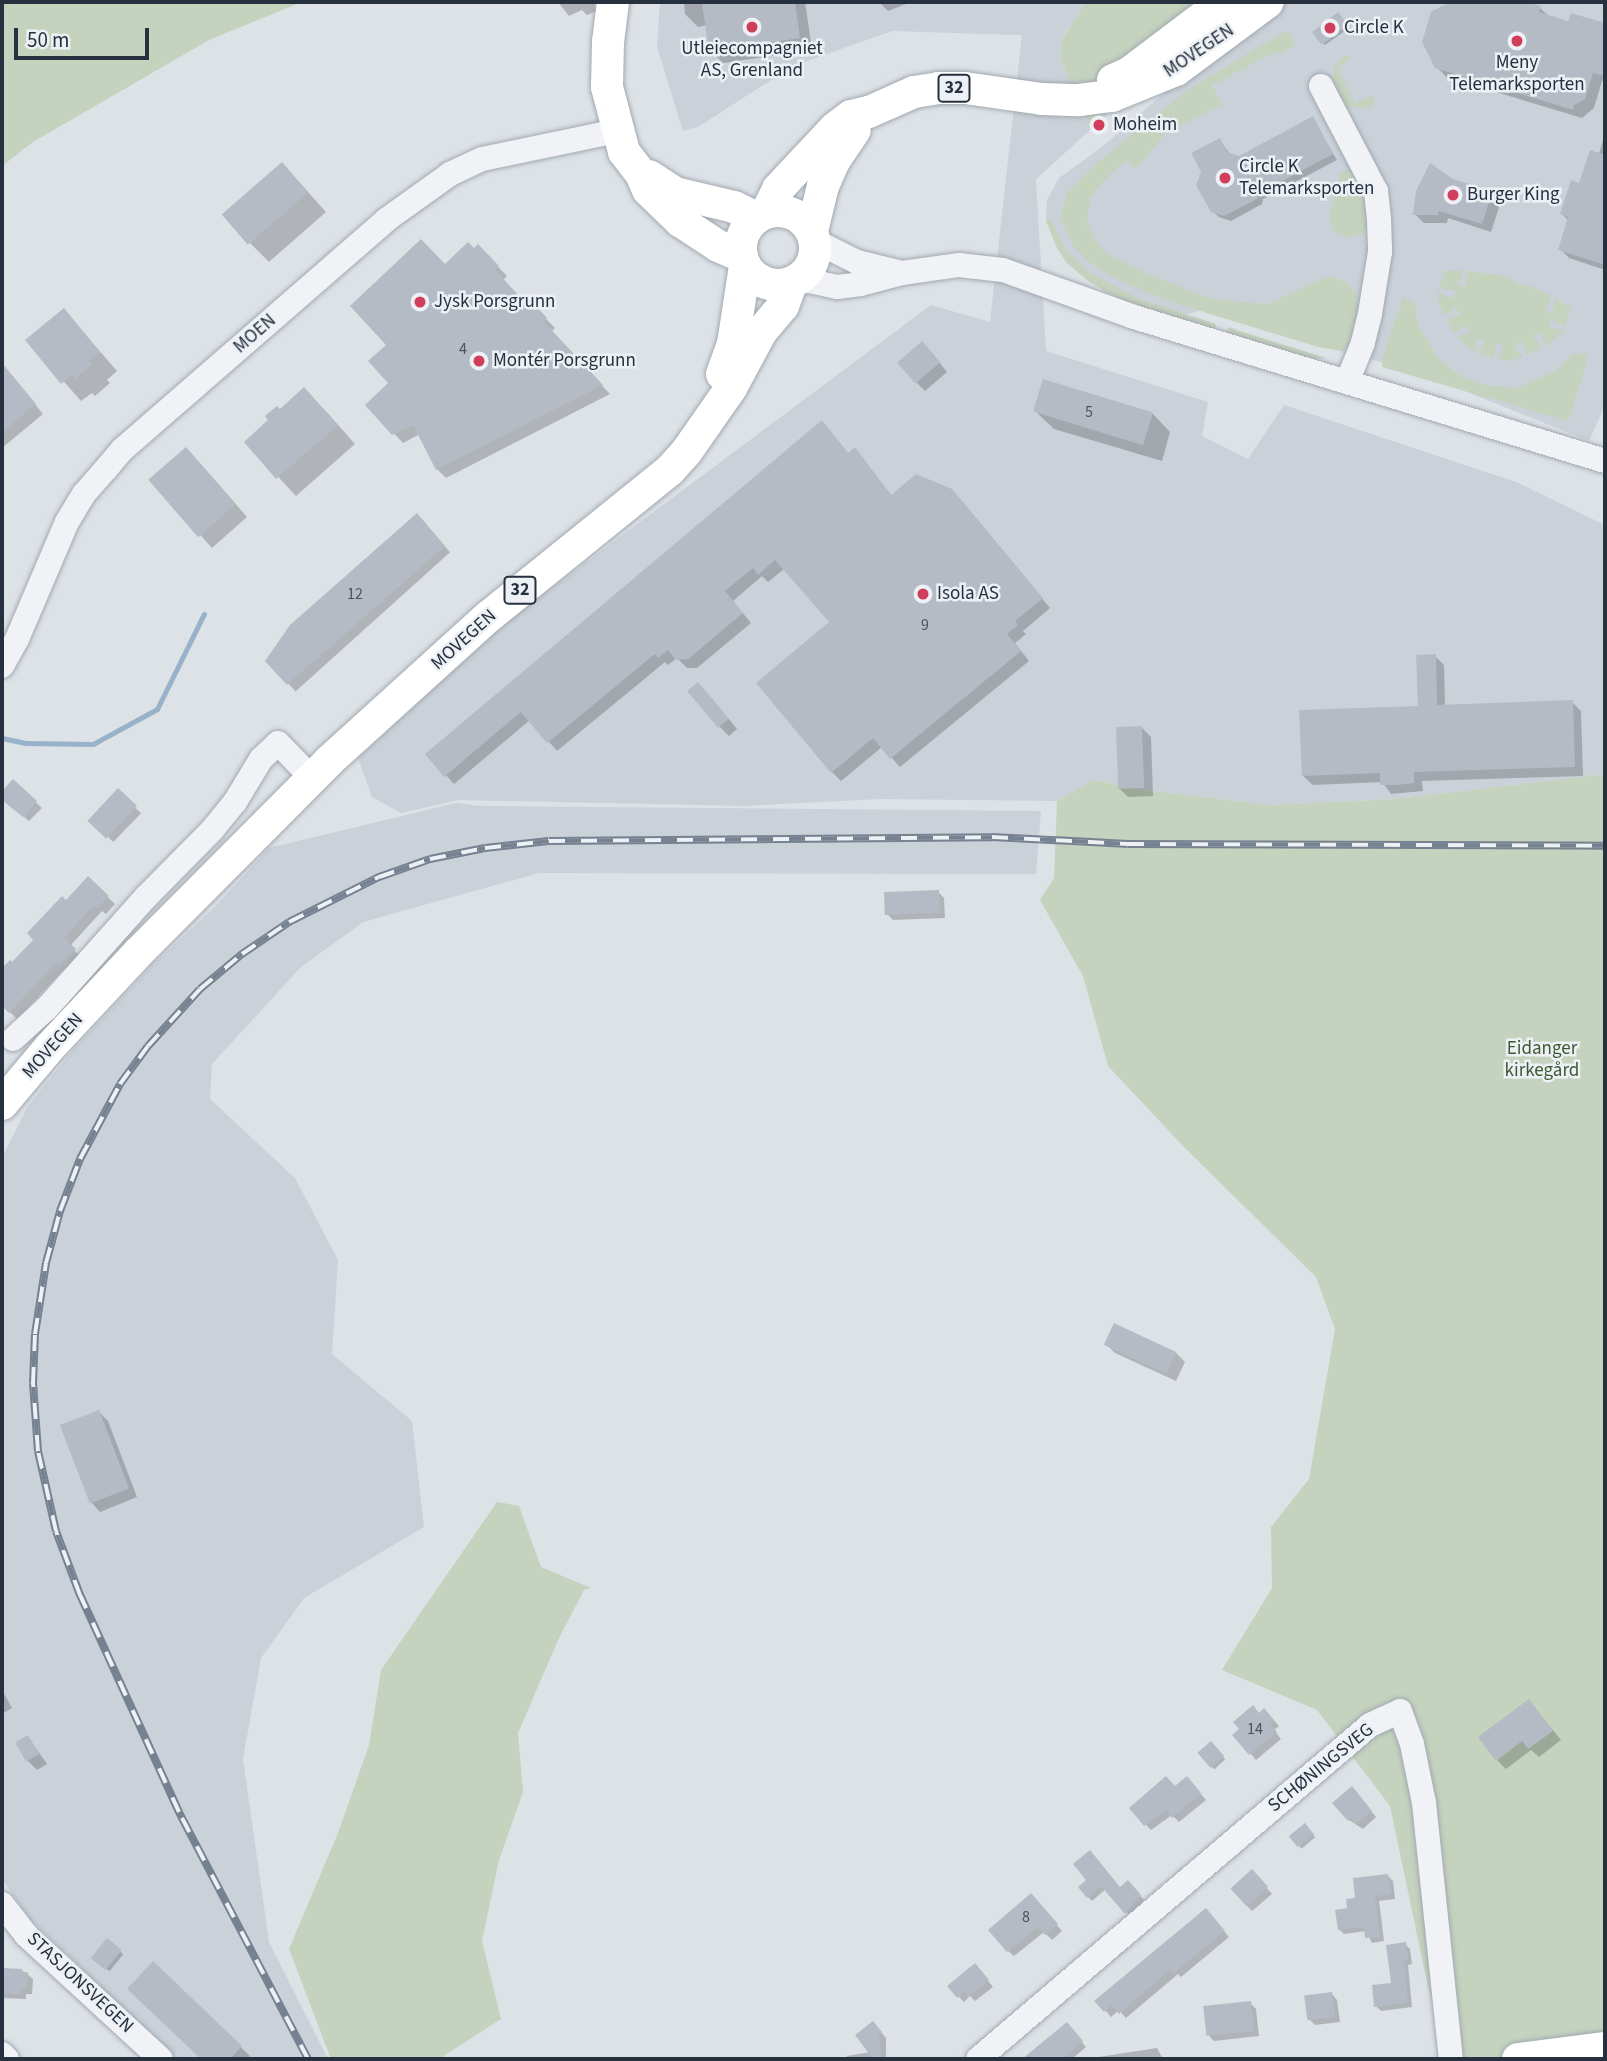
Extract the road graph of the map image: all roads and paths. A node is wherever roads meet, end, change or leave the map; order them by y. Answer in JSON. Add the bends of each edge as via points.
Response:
{"nodes":[{"id":1,"x":613,"y":2,"type":"edge"},
{"id":2,"x":1223,"y":2,"type":"edge"},
{"id":3,"x":1268,"y":2,"type":"edge"},
{"id":4,"x":1321,"y":86,"type":"dead end"},
{"id":5,"x":1042,"y":99,"type":"junction"},
{"id":6,"x":869,"y":112,"type":"junction"},
{"id":7,"x":617,"y":131,"type":"junction"},
{"id":8,"x":641,"y":174,"type":"junction"},
{"id":9,"x":761,"y":216,"type":"junction"},
{"id":10,"x":813,"y":236,"type":"junction"},
{"id":11,"x":743,"y":261,"type":"junction"},
{"id":12,"x":902,"y":273,"type":"junction"},
{"id":13,"x":795,"y":281,"type":"junction"},
{"id":14,"x":1347,"y":382,"type":"junction"},
{"id":15,"x":708,"y":419,"type":"junction"},
{"id":16,"x":1605,"y":461,"type":"edge"},
{"id":17,"x":2,"y":666,"type":"edge"},
{"id":18,"x":312,"y":778,"type":"junction"},
{"id":19,"x":13,"y":1039,"type":"dead end"},
{"id":20,"x":2,"y":1104,"type":"edge"},
{"id":21,"x":2,"y":1904,"type":"edge"},
{"id":22,"x":1605,"y":2049,"type":"edge"},
{"id":23,"x":2,"y":2054,"type":"edge"},
{"id":24,"x":7,"y":2059,"type":"edge"},
{"id":25,"x":161,"y":2059,"type":"edge"},
{"id":26,"x":978,"y":2059,"type":"edge"},
{"id":27,"x":1451,"y":2059,"type":"edge"},
{"id":28,"x":1518,"y":2059,"type":"edge"}],
"edges":[{"from":1,"to":7,"type":"main road","via":[[607,87]]},
{"from":2,"to":5,"type":"main road","name":"MOVEGEN","number":"32","via":[[1129,73],[1073,94]]},
{"from":3,"to":5,"type":"main road","name":"MOVEGEN","number":"32","via":[[1176,70],[1143,86],[1112,96]]},
{"from":4,"to":14,"type":"street","via":[[1376,191],[1379,219],[1380,252],[1370,314]]},
{"from":5,"to":6,"type":"main road","name":"MOVEGEN","number":"32","via":[[938,88],[914,92]]},
{"from":6,"to":9,"type":"main road","name":"MOVEGEN","number":"32","via":[[835,128],[778,189]]},
{"from":6,"to":10,"type":"main road","number":"32","via":[[834,161],[823,186]]},
{"from":7,"to":8,"type":"main road","via":[[624,152]]},
{"from":7,"to":17,"type":"street","name":"MOEN","via":[[482,159],[450,174],[386,220],[106,468],[67,522]]},
{"from":8,"to":9,"type":"main road","via":[[675,192]]},
{"from":8,"to":11,"type":"main road","via":[[648,190],[680,221]]},
{"from":9,"to":10,"type":"main road","via":[[787,212],[797,216]]},
{"from":9,"to":11,"type":"main road","number":"32","via":[[743,234]]},
{"from":10,"to":12,"type":"street","via":[[857,262]]},
{"from":10,"to":13,"type":"main road","number":"32","via":[[813,262]]},
{"from":11,"to":13,"type":"main road","via":[[769,285]]},
{"from":11,"to":15,"type":"main road","name":"MOVEGEN","number":"32","via":[[733,344]]},
{"from":12,"to":13,"type":"street","via":[[837,287]]},
{"from":12,"to":14,"type":"street","via":[[959,265],[1003,270],[1134,317]]},
{"from":13,"to":15,"type":"main road","name":"MOVEGEN","number":"32"},
{"from":14,"to":16,"type":"street"},
{"from":15,"to":18,"type":"main road","name":"MOVEGEN","number":"32","via":[[670,470],[488,617]]},
{"from":18,"to":19,"type":"street","name":"MOVEGEN","via":[[278,743],[261,760],[225,815]]},
{"from":18,"to":20,"type":"main road","name":"MOVEGEN","number":"32","via":[[138,953]]},
{"from":21,"to":25,"type":"street","name":"STASJONSVEGEN","via":[[26,1934]]},
{"from":22,"to":28,"type":"main road"},
{"from":23,"to":24,"type":"street"},
{"from":26,"to":27,"type":"street","name":"SCHØNINGSVEG","via":[[1370,1725],[1400,1711],[1424,1803]]}]}
